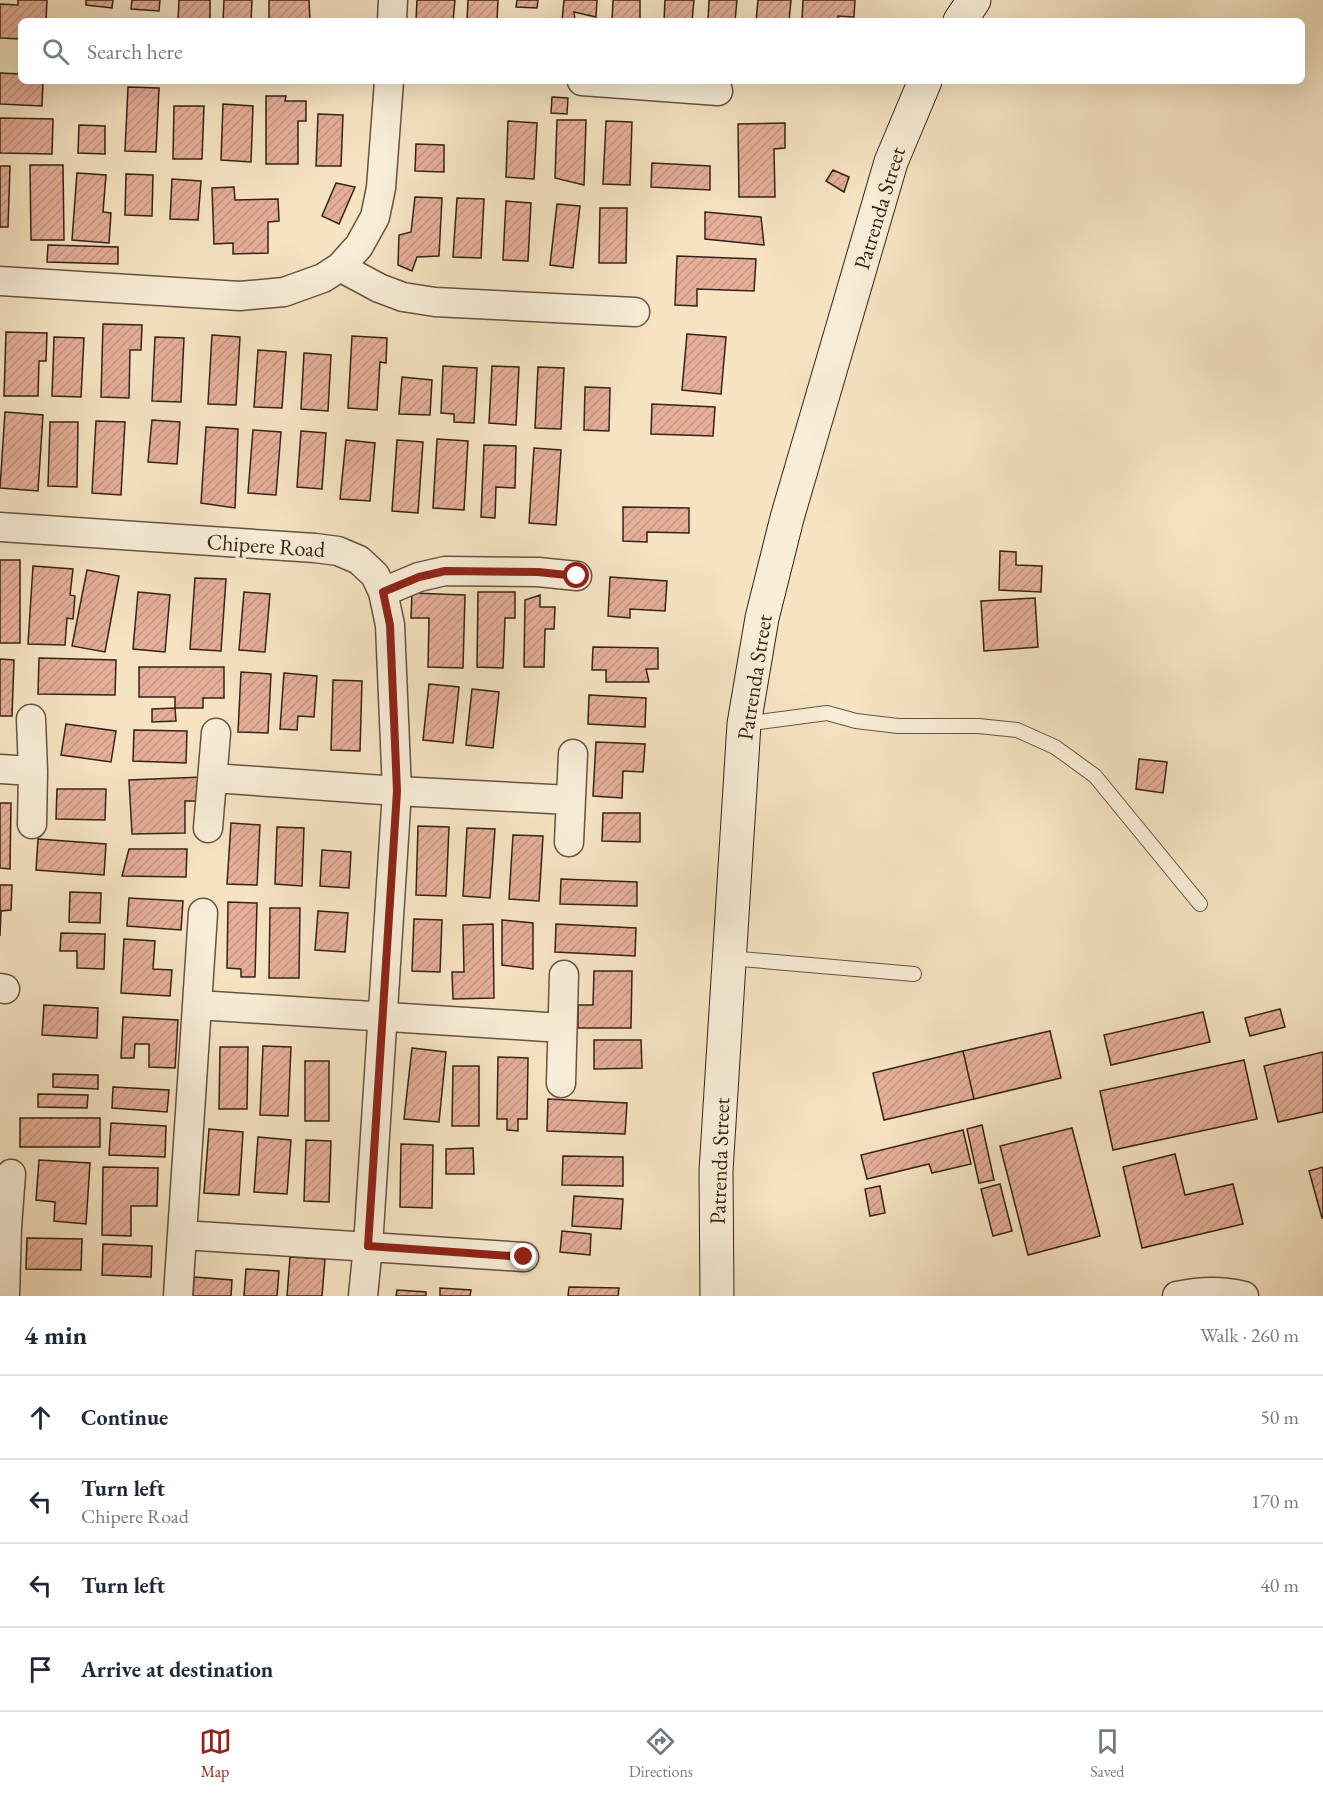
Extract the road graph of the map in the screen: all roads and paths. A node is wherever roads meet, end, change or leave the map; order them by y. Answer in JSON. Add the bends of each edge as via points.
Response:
{"nodes":[{"id":1,"x":393,"y":0,"type":"edge"},
{"id":2,"x":974,"y":0,"type":"edge"},
{"id":3,"x":392,"y":18,"type":"edge"},
{"id":4,"x":962,"y":18,"type":"edge"},
{"id":5,"x":388,"y":84,"type":"edge"},
{"id":6,"x":623,"y":84,"type":"edge"},
{"id":7,"x":924,"y":84,"type":"edge"},
{"id":8,"x":718,"y":91,"type":"dead end"},
{"id":9,"x":340,"y":267,"type":"junction"},
{"id":10,"x":0,"y":281,"type":"edge"},
{"id":11,"x":635,"y":312,"type":"dead end"},
{"id":12,"x":0,"y":527,"type":"edge"},
{"id":13,"x":577,"y":576,"type":"dead end"},
{"id":14,"x":383,"y":592,"type":"junction"},
{"id":15,"x":31,"y":720,"type":"dead end"},
{"id":16,"x":744,"y":724,"type":"junction"},
{"id":17,"x":216,"y":733,"type":"dead end"},
{"id":18,"x":573,"y":754,"type":"dead end"},
{"id":19,"x":0,"y":769,"type":"edge"},
{"id":20,"x":33,"y":771,"type":"junction"},
{"id":21,"x":213,"y":778,"type":"junction"},
{"id":22,"x":397,"y":791,"type":"junction"},
{"id":23,"x":570,"y":800,"type":"junction"},
{"id":24,"x":32,"y":824,"type":"dead end"},
{"id":25,"x":208,"y":828,"type":"dead end"},
{"id":26,"x":569,"y":842,"type":"dead end"},
{"id":27,"x":1200,"y":904,"type":"dead end"},
{"id":28,"x":203,"y":913,"type":"dead end"},
{"id":29,"x":729,"y":958,"type":"junction"},
{"id":30,"x":914,"y":974,"type":"dead end"},
{"id":31,"x":564,"y":975,"type":"dead end"},
{"id":32,"x":198,"y":1005,"type":"junction"},
{"id":33,"x":382,"y":1016,"type":"junction"},
{"id":34,"x":562,"y":1028,"type":"junction"},
{"id":35,"x":561,"y":1083,"type":"dead end"},
{"id":36,"x":11,"y":1174,"type":"dead end"},
{"id":37,"x":4,"y":1227,"type":"edge"},
{"id":38,"x":183,"y":1235,"type":"junction"},
{"id":39,"x":368,"y":1246,"type":"junction"},
{"id":40,"x":524,"y":1257,"type":"dead end"},
{"id":41,"x":5,"y":1296,"type":"edge"},
{"id":42,"x":178,"y":1296,"type":"edge"},
{"id":43,"x":363,"y":1296,"type":"edge"},
{"id":44,"x":717,"y":1296,"type":"edge"},
{"id":45,"x":1177,"y":1296,"type":"edge"},
{"id":46,"x":1244,"y":1296,"type":"edge"}],
"edges":[{"from":1,"to":3,"type":"street"},
{"from":2,"to":4,"type":"street"},
{"from":5,"to":9,"type":"street","via":[[381,188],[375,217],[359,246]]},
{"from":6,"to":8,"type":"street"},
{"from":7,"to":16,"type":"street","name":"Patrenda Street","via":[[891,162],[787,518],[762,618]]},
{"from":9,"to":10,"type":"street","via":[[323,278],[284,292],[240,296]]},
{"from":9,"to":11,"type":"street","via":[[403,297],[435,302]]},
{"from":12,"to":14,"type":"street","name":"Chipere Road","via":[[338,551],[358,560],[375,575]]},
{"from":13,"to":14,"type":"street","via":[[445,571]]},
{"from":14,"to":22,"type":"street","name":"Chipere Road","via":[[390,625]]},
{"from":15,"to":20,"type":"street"},
{"from":16,"to":27,"type":"lane","via":[[827,713],[898,726],[1017,730],[1055,747],[1095,776]]},
{"from":16,"to":29,"type":"street","name":"Patrenda Street"},
{"from":17,"to":21,"type":"street"},
{"from":18,"to":23,"type":"street"},
{"from":19,"to":20,"type":"street"},
{"from":20,"to":24,"type":"street"},
{"from":21,"to":22,"type":"street"},
{"from":21,"to":25,"type":"street"},
{"from":22,"to":23,"type":"street"},
{"from":22,"to":33,"type":"street","name":"Chipere Road"},
{"from":23,"to":26,"type":"street"},
{"from":28,"to":32,"type":"street"},
{"from":29,"to":30,"type":"lane"},
{"from":29,"to":44,"type":"street","name":"Patrenda Street","via":[[716,1171]]},
{"from":31,"to":34,"type":"street"},
{"from":32,"to":33,"type":"street"},
{"from":32,"to":38,"type":"street"},
{"from":33,"to":34,"type":"street"},
{"from":33,"to":39,"type":"street","name":"Chipere Road"},
{"from":34,"to":35,"type":"street"},
{"from":36,"to":37,"type":"street"},
{"from":37,"to":41,"type":"street"},
{"from":38,"to":39,"type":"street"},
{"from":38,"to":42,"type":"street"},
{"from":39,"to":40,"type":"street"},
{"from":39,"to":43,"type":"street","name":"Chipere Road"},
{"from":45,"to":46,"type":"street","via":[[1193,1292]]}]}
